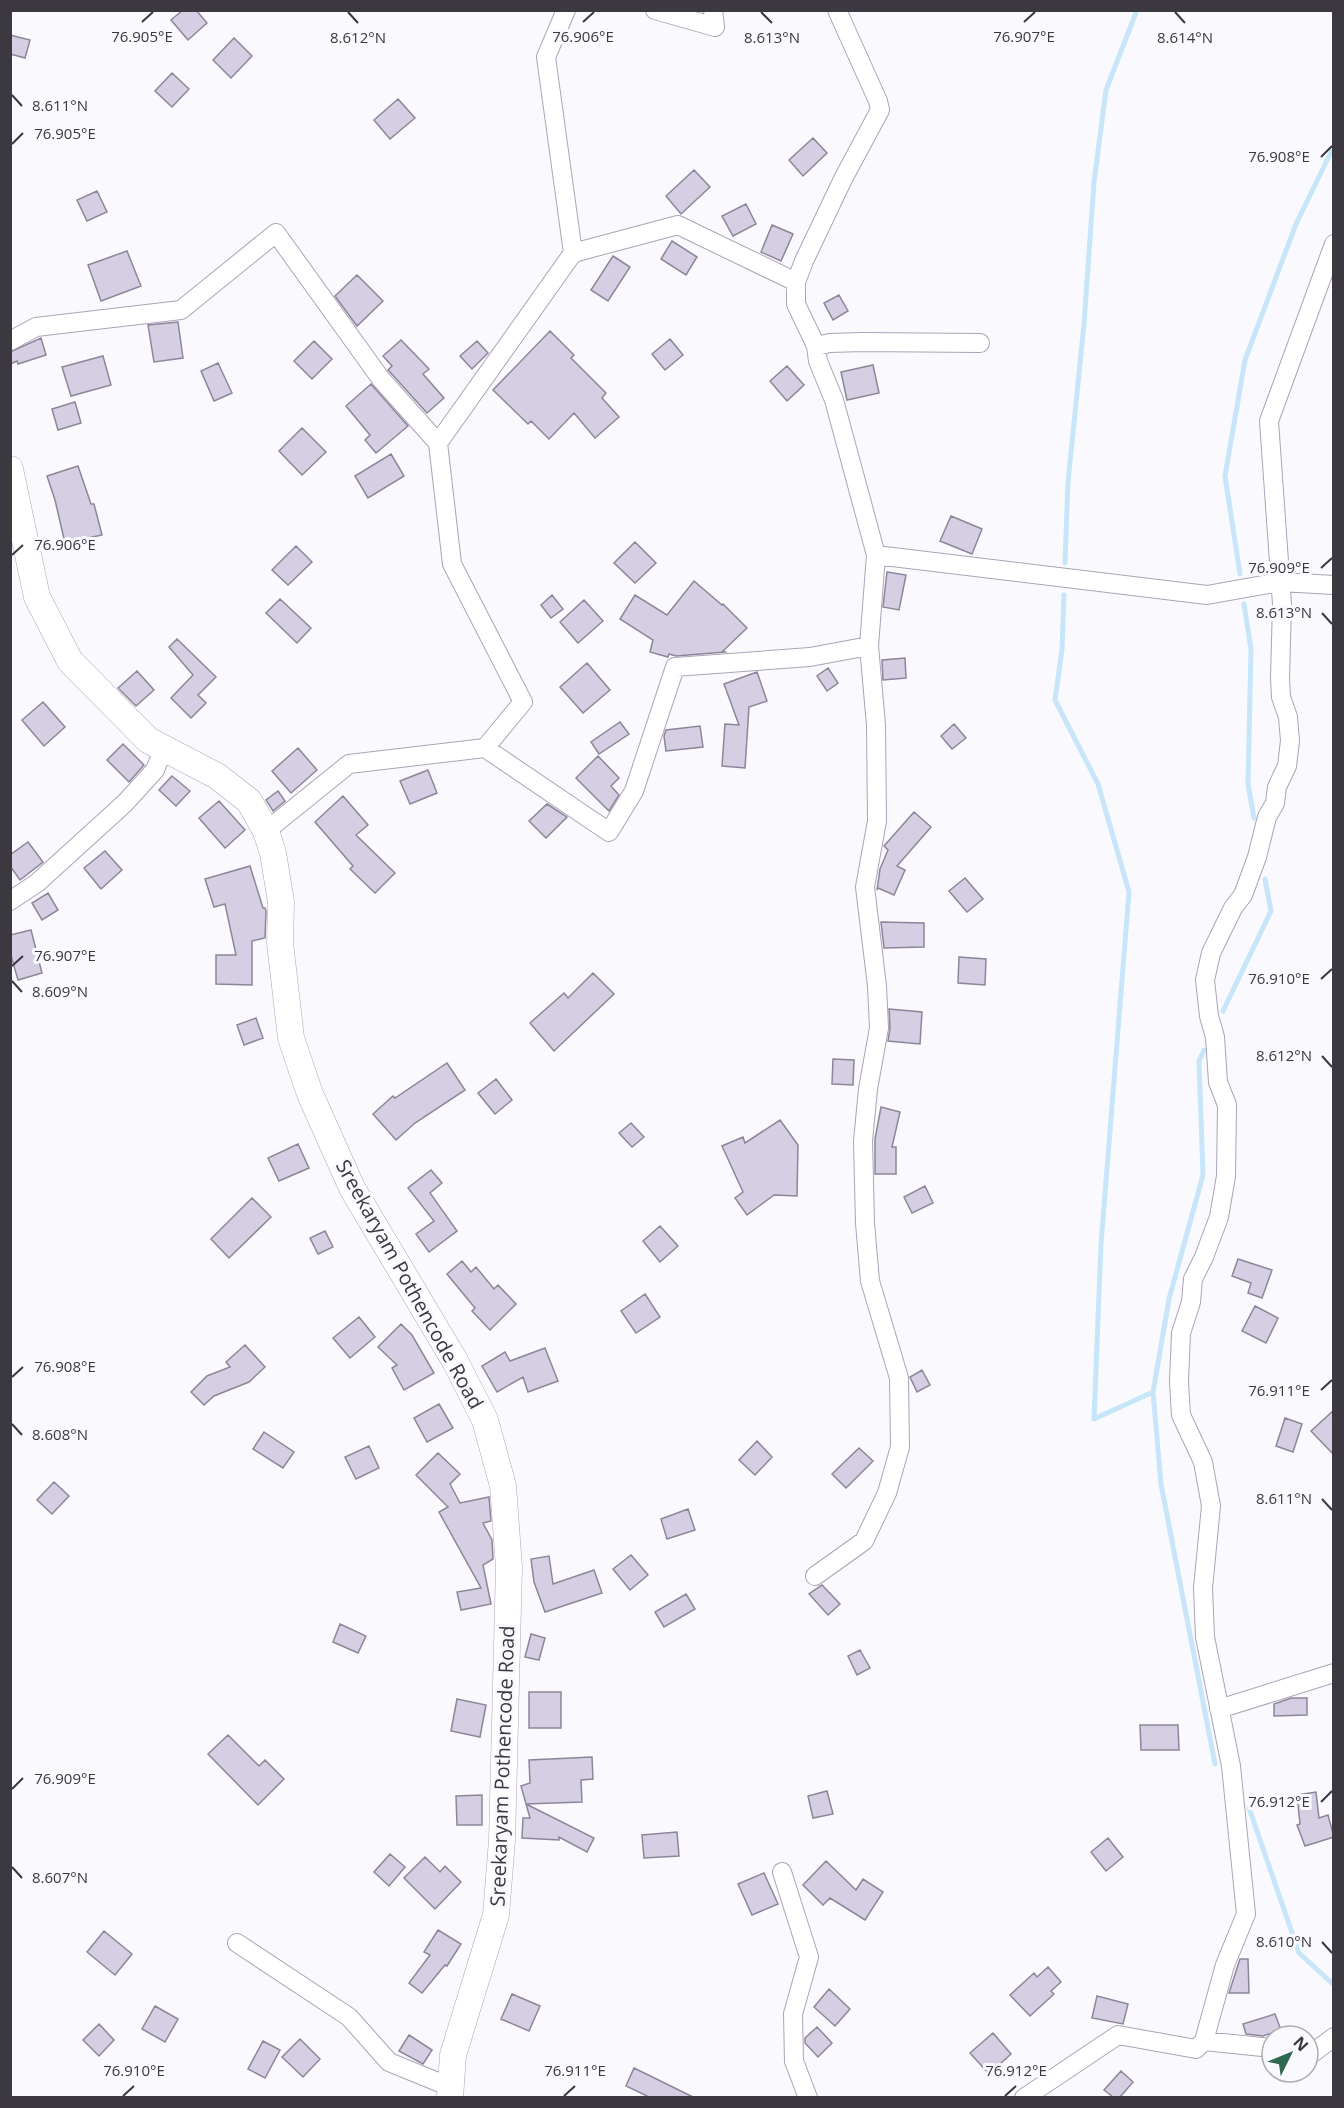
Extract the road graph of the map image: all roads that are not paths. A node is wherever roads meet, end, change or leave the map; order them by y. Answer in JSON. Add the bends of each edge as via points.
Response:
{"nodes":[{"id":1,"x":566,"y":10,"type":"edge"},
{"id":2,"x":654,"y":10,"type":"edge"},
{"id":3,"x":713,"y":10,"type":"edge"},
{"id":4,"x":837,"y":10,"type":"edge"},
{"id":5,"x":1334,"y":244,"type":"edge"},
{"id":6,"x":573,"y":253,"type":"junction"},
{"id":7,"x":796,"y":282,"type":"junction"},
{"id":8,"x":10,"y":341,"type":"edge"},
{"id":9,"x":980,"y":343,"type":"dead end"},
{"id":10,"x":816,"y":346,"type":"junction"},
{"id":11,"x":438,"y":443,"type":"junction"},
{"id":12,"x":10,"y":469,"type":"edge"},
{"id":13,"x":876,"y":555,"type":"junction"},
{"id":14,"x":1280,"y":582,"type":"junction"},
{"id":15,"x":1334,"y":585,"type":"edge"},
{"id":16,"x":869,"y":646,"type":"junction"},
{"id":17,"x":165,"y":748,"type":"junction"},
{"id":18,"x":485,"y":748,"type":"junction"},
{"id":19,"x":266,"y":831,"type":"junction"},
{"id":20,"x":10,"y":901,"type":"edge"},
{"id":21,"x":815,"y":1576,"type":"dead end"},
{"id":22,"x":1334,"y":1673,"type":"edge"},
{"id":23,"x":1219,"y":1709,"type":"junction"},
{"id":24,"x":782,"y":1872,"type":"dead end"},
{"id":25,"x":237,"y":1944,"type":"dead end"},
{"id":26,"x":1334,"y":2037,"type":"edge"},
{"id":27,"x":1204,"y":2042,"type":"junction"},
{"id":28,"x":1260,"y":2047,"type":"edge"},
{"id":29,"x":1320,"y":2048,"type":"edge"},
{"id":30,"x":450,"y":2092,"type":"edge"},
{"id":31,"x":808,"y":2097,"type":"edge"},
{"id":32,"x":1024,"y":2097,"type":"edge"}],
"edges":[{"from":1,"to":6,"type":"street","via":[[546,57]]},
{"from":2,"to":3,"type":"street","via":[[715,27]]},
{"from":4,"to":7,"type":"street","via":[[880,110]]},
{"from":5,"to":14,"type":"street","via":[[1269,421]]},
{"from":6,"to":7,"type":"street","via":[[678,225]]},
{"from":6,"to":11,"type":"street"},
{"from":7,"to":10,"type":"street","via":[[796,304]]},
{"from":8,"to":11,"type":"street","via":[[36,327],[181,310],[276,233],[381,378]]},
{"from":9,"to":10,"type":"street","via":[[862,342]]},
{"from":10,"to":13,"type":"street"},
{"from":11,"to":18,"type":"street","via":[[452,564],[523,702]]},
{"from":12,"to":17,"type":"main road","name":"Sreekaryam Pothencode Road","via":[[37,597],[70,662],[148,740]]},
{"from":13,"to":14,"type":"street","via":[[1207,596]]},
{"from":13,"to":16,"type":"street"},
{"from":14,"to":15,"type":"street"},
{"from":14,"to":23,"type":"street","via":[[1281,697],[1290,741],[1287,766],[1243,895],[1211,954],[1205,980],[1218,1082],[1227,1105],[1226,1176],[1219,1217],[1193,1280],[1191,1302],[1180,1333],[1181,1415],[1203,1461],[1211,1506],[1203,1588],[1204,1627]]},
{"from":16,"to":18,"type":"street","via":[[810,657],[675,667],[634,791],[609,832]]},
{"from":16,"to":21,"type":"street","via":[[876,725],[877,821],[865,887],[879,1028],[867,1089],[863,1141],[866,1223],[870,1281],[899,1378],[900,1447],[887,1493],[864,1540]]},
{"from":17,"to":19,"type":"main road","name":"Sreekaryam Pothencode Road","via":[[217,776],[249,801]]},
{"from":17,"to":20,"type":"street","via":[[155,770],[125,803],[37,883]]},
{"from":18,"to":19,"type":"street","via":[[350,764]]},
{"from":19,"to":30,"type":"main road","name":"Sreekaryam Pothencode Road","via":[[281,902],[280,943],[291,1038],[310,1094],[352,1188],[455,1361],[485,1420],[503,1486],[509,1567],[502,1840],[496,1915],[453,2055]]},
{"from":22,"to":23,"type":"street"},
{"from":23,"to":27,"type":"street","via":[[1231,1766],[1246,1914],[1225,1965]]},
{"from":24,"to":31,"type":"street","via":[[809,1957],[793,2014],[794,2061]]},
{"from":25,"to":30,"type":"street","via":[[350,2017],[389,2062]]},
{"from":26,"to":29,"type":"street"},
{"from":27,"to":28,"type":"street"},
{"from":27,"to":32,"type":"street","via":[[1196,2049],[1118,2035]]}]}
